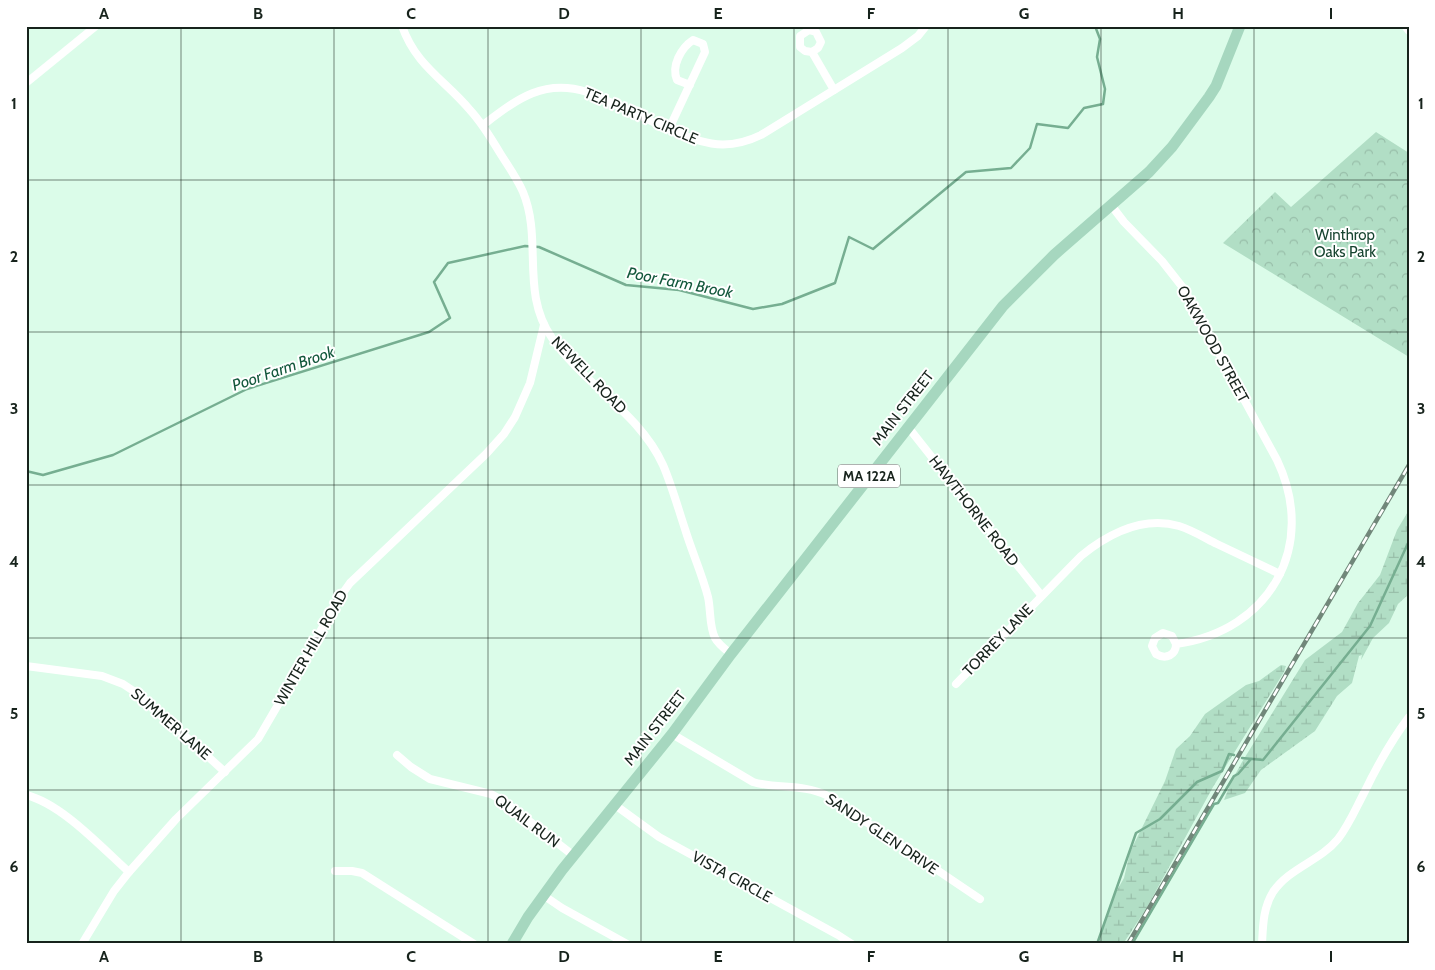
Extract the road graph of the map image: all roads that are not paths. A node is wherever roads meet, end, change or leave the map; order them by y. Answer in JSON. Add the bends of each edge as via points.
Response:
{"nodes":[{"id":1,"x":96,"y":26,"type":"edge"},
{"id":2,"x":402,"y":26,"type":"edge"},
{"id":3,"x":926,"y":26,"type":"edge"},
{"id":4,"x":1240,"y":26,"type":"edge"},
{"id":5,"x":1405,"y":26,"type":"edge"},
{"id":6,"x":1409,"y":31,"type":"edge"},
{"id":7,"x":812,"y":52,"type":"dead end"},
{"id":8,"x":26,"y":83,"type":"edge"},
{"id":9,"x":690,"y":86,"type":"junction"},
{"id":10,"x":834,"y":90,"type":"junction"},
{"id":11,"x":483,"y":125,"type":"junction"},
{"id":12,"x":669,"y":129,"type":"junction"},
{"id":13,"x":1111,"y":205,"type":"junction"},
{"id":14,"x":544,"y":325,"type":"junction"},
{"id":15,"x":908,"y":427,"type":"junction"},
{"id":16,"x":1280,"y":574,"type":"junction"},
{"id":17,"x":1041,"y":595,"type":"junction"},
{"id":18,"x":1176,"y":644,"type":"dead end"},
{"id":19,"x":731,"y":654,"type":"junction"},
{"id":20,"x":26,"y":666,"type":"edge"},
{"id":21,"x":956,"y":684,"type":"dead end"},
{"id":22,"x":1409,"y":717,"type":"edge"},
{"id":23,"x":672,"y":734,"type":"junction"},
{"id":24,"x":397,"y":755,"type":"dead end"},
{"id":25,"x":225,"y":772,"type":"junction"},
{"id":26,"x":26,"y":795,"type":"edge"},
{"id":27,"x":615,"y":805,"type":"junction"},
{"id":28,"x":574,"y":856,"type":"junction"},
{"id":29,"x":336,"y":871,"type":"dead end"},
{"id":30,"x":129,"y":872,"type":"junction"},
{"id":31,"x":543,"y":895,"type":"junction"},
{"id":32,"x":980,"y":899,"type":"dead end"},
{"id":33,"x":82,"y":944,"type":"edge"},
{"id":34,"x":474,"y":944,"type":"edge"},
{"id":35,"x":512,"y":944,"type":"edge"},
{"id":36,"x":627,"y":944,"type":"edge"},
{"id":37,"x":852,"y":944,"type":"edge"},
{"id":38,"x":1262,"y":944,"type":"edge"}],
"edges":[{"from":1,"to":8,"type":"street"},
{"from":2,"to":11,"type":"street","name":"NEWELL ROAD","via":[[420,60]]},
{"from":3,"to":10,"type":"street","name":"TEA PARTY CIRCLE","via":[[902,48]]},
{"from":4,"to":13,"type":"main road","name":"MAIN STREET","number":"MA 122A","via":[[1216,86],[1184,132],[1149,172]]},
{"from":5,"to":6,"type":"street"},
{"from":7,"to":10,"type":"street"},
{"from":9,"to":9,"type":"street","via":[[705,52],[703,44],[693,40],[679,56],[674,73],[677,80]]},
{"from":9,"to":12,"type":"street"},
{"from":10,"to":12,"type":"street","name":"TEA PARTY CIRCLE","via":[[761,135],[740,143],[702,143]]},
{"from":11,"to":12,"type":"street","name":"TEA PARTY CIRCLE","via":[[531,93],[560,87],[587,92]]},
{"from":11,"to":14,"type":"street","name":"NEWELL ROAD","via":[[516,179],[528,208],[533,290]]},
{"from":13,"to":15,"type":"main road","name":"MAIN STREET","number":"MA 122A","via":[[1003,306]]},
{"from":13,"to":16,"type":"street","name":"OAKWOOD STREET","via":[[1184,289],[1288,486],[1293,516],[1289,549]]},
{"from":14,"to":19,"type":"street","name":"NEWELL ROAD","via":[[570,360],[637,427],[663,465],[704,586],[714,635]]},
{"from":14,"to":25,"type":"street","name":"WINTER HILL ROAD","via":[[532,376],[509,428],[486,454],[350,582],[262,733]]},
{"from":15,"to":17,"type":"street","name":"HAWTHORNE ROAD"},
{"from":15,"to":19,"type":"main road","name":"MAIN STREET","number":"MA 122A"},
{"from":16,"to":17,"type":"street","name":"TORREY LANE","via":[[1180,526],[1155,524],[1121,531],[1100,541]]},
{"from":16,"to":18,"type":"street","name":"OAKWOOD STREET","via":[[1265,598],[1243,618],[1211,635]]},
{"from":17,"to":21,"type":"street","name":"TORREY LANE"},
{"from":19,"to":23,"type":"main road","name":"MAIN STREET","number":"MA 122A"},
{"from":20,"to":25,"type":"street","name":"SUMMER LANE","via":[[102,676],[123,684],[141,696]]},
{"from":22,"to":38,"type":"street","via":[[1380,760],[1347,827],[1332,846],[1286,878],[1273,892],[1264,917]]},
{"from":23,"to":27,"type":"main road","name":"MAIN STREET","number":"MA 122A"},
{"from":23,"to":32,"type":"street","name":"SANDY GLEN DRIVE","via":[[753,782],[826,795]]},
{"from":24,"to":28,"type":"street","name":"QUAIL RUN","via":[[430,778],[491,794]]},
{"from":25,"to":30,"type":"street","name":"WINTER HILL ROAD","via":[[176,819]]},
{"from":26,"to":30,"type":"street","via":[[61,812]]},
{"from":27,"to":28,"type":"main road","name":"MAIN STREET","number":"MA 122A"},
{"from":27,"to":37,"type":"street","name":"VISTA CIRCLE","via":[[659,837]]},
{"from":28,"to":31,"type":"main road","name":"MAIN STREET","number":"MA 122A"},
{"from":29,"to":34,"type":"street","via":[[362,874]]},
{"from":30,"to":33,"type":"street","name":"WINTER HILL ROAD"},
{"from":31,"to":35,"type":"main road","name":"MAIN STREET","number":"MA 122A"},
{"from":31,"to":36,"type":"street"}]}
